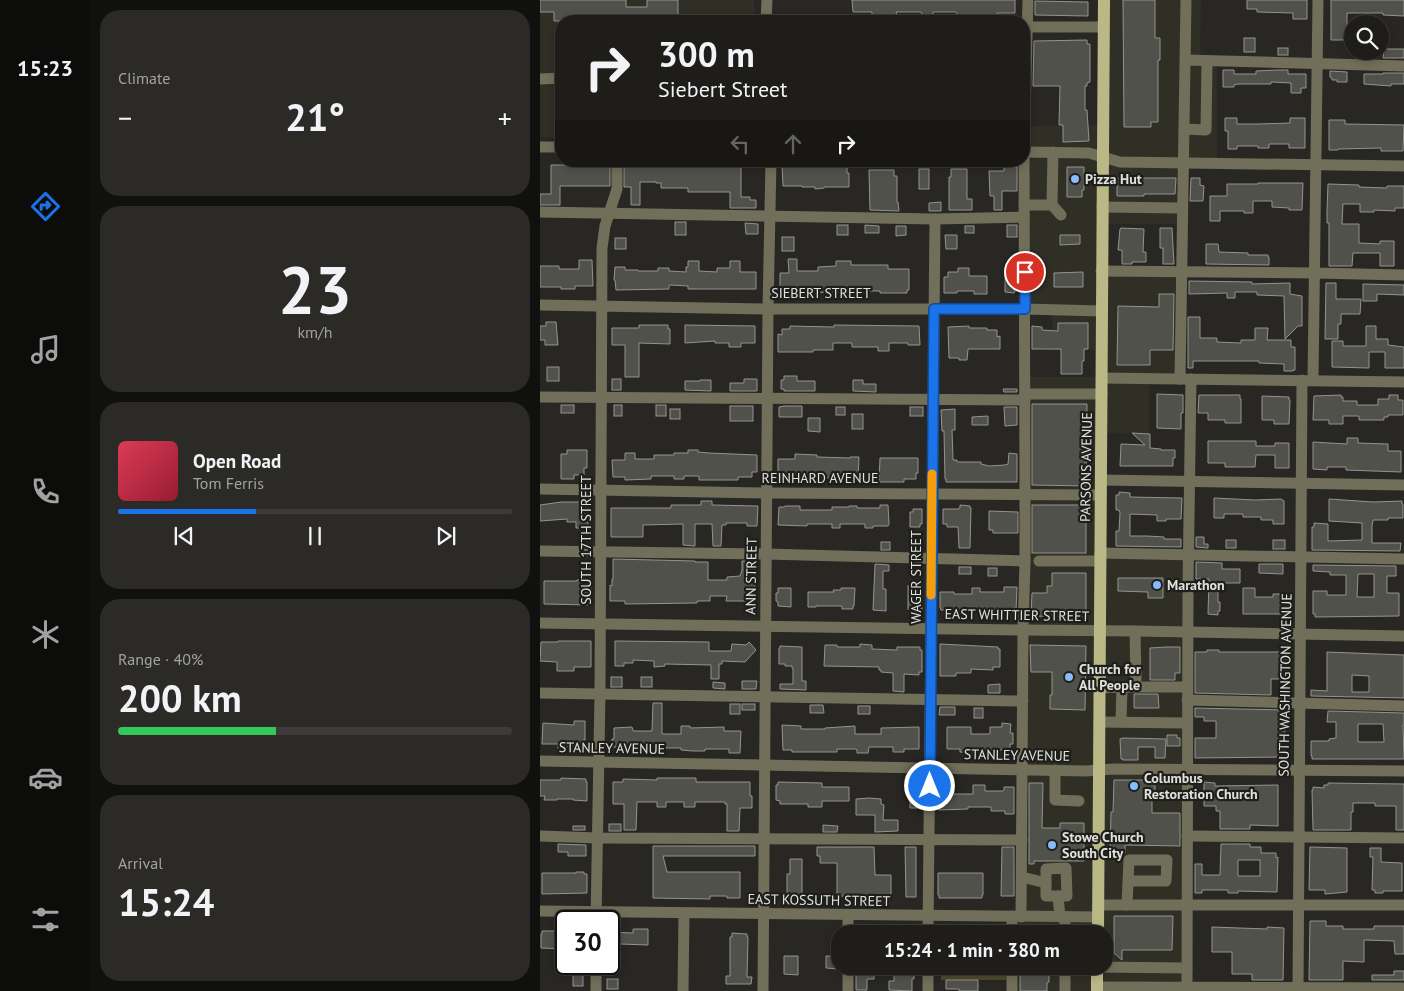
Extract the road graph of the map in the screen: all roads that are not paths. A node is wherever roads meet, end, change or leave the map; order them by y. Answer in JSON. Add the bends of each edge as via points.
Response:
{"nodes":[{"id":1,"x":766,"y":0,"type":"edge"},
{"id":2,"x":1028,"y":0,"type":"edge"},
{"id":3,"x":1104,"y":0,"type":"edge"},
{"id":4,"x":1186,"y":0,"type":"edge"},
{"id":5,"x":1318,"y":0,"type":"edge"},
{"id":6,"x":766,"y":15,"type":"edge"},
{"id":7,"x":1026,"y":15,"type":"edge"},
{"id":8,"x":1030,"y":27,"type":"edge"},
{"id":9,"x":1103,"y":27,"type":"junction"},
{"id":10,"x":1186,"y":60,"type":"junction"},
{"id":11,"x":1207,"y":61,"type":"junction"},
{"id":12,"x":1318,"y":64,"type":"junction"},
{"id":13,"x":1404,"y":66,"type":"edge"},
{"id":14,"x":555,"y":78,"type":"edge"},
{"id":15,"x":540,"y":79,"type":"edge"},
{"id":16,"x":1185,"y":129,"type":"junction"},
{"id":17,"x":540,"y":146,"type":"edge"},
{"id":18,"x":555,"y":146,"type":"edge"},
{"id":19,"x":1030,"y":152,"type":"edge"},
{"id":20,"x":1053,"y":152,"type":"junction"},
{"id":21,"x":1102,"y":157,"type":"junction"},
{"id":22,"x":1183,"y":163,"type":"junction"},
{"id":23,"x":1316,"y":165,"type":"junction"},
{"id":24,"x":1404,"y":166,"type":"edge"},
{"id":25,"x":617,"y":167,"type":"edge"},
{"id":26,"x":771,"y":167,"type":"edge"},
{"id":27,"x":1024,"y":167,"type":"edge"},
{"id":28,"x":1052,"y":204,"type":"junction"},
{"id":29,"x":1024,"y":205,"type":"junction"},
{"id":30,"x":1102,"y":207,"type":"junction"},
{"id":31,"x":1182,"y":208,"type":"junction"},
{"id":32,"x":540,"y":212,"type":"edge"},
{"id":33,"x":610,"y":213,"type":"junction"},
{"id":34,"x":1061,"y":215,"type":"dead end"},
{"id":35,"x":769,"y":216,"type":"junction"},
{"id":36,"x":1024,"y":217,"type":"junction"},
{"id":37,"x":935,"y":220,"type":"junction"},
{"id":38,"x":1101,"y":271,"type":"junction"},
{"id":39,"x":1182,"y":272,"type":"junction"},
{"id":40,"x":1315,"y":273,"type":"junction"},
{"id":41,"x":1404,"y":275,"type":"edge"},
{"id":42,"x":540,"y":305,"type":"edge"},
{"id":43,"x":602,"y":306,"type":"junction"},
{"id":44,"x":768,"y":309,"type":"junction"},
{"id":45,"x":934,"y":309,"type":"junction"},
{"id":46,"x":1025,"y":309,"type":"junction"},
{"id":47,"x":1101,"y":311,"type":"junction"},
{"id":48,"x":1102,"y":378,"type":"junction"},
{"id":49,"x":1186,"y":379,"type":"junction"},
{"id":50,"x":1308,"y":380,"type":"junction"},
{"id":51,"x":1404,"y":382,"type":"edge"},
{"id":52,"x":1102,"y":394,"type":"junction"},
{"id":53,"x":540,"y":397,"type":"edge"},
{"id":54,"x":601,"y":397,"type":"junction"},
{"id":55,"x":1025,"y":397,"type":"junction"},
{"id":56,"x":768,"y":398,"type":"junction"},
{"id":57,"x":933,"y":400,"type":"junction"},
{"id":58,"x":1101,"y":480,"type":"junction"},
{"id":59,"x":1189,"y":482,"type":"junction"},
{"id":60,"x":1301,"y":484,"type":"junction"},
{"id":61,"x":1404,"y":485,"type":"edge"},
{"id":62,"x":540,"y":489,"type":"edge"},
{"id":63,"x":601,"y":490,"type":"junction"},
{"id":64,"x":766,"y":493,"type":"junction"},
{"id":65,"x":932,"y":493,"type":"junction"},
{"id":66,"x":1025,"y":494,"type":"junction"},
{"id":67,"x":1101,"y":495,"type":"junction"},
{"id":68,"x":540,"y":551,"type":"edge"},
{"id":69,"x":600,"y":552,"type":"junction"},
{"id":70,"x":766,"y":554,"type":"junction"},
{"id":71,"x":1188,"y":555,"type":"junction"},
{"id":72,"x":1100,"y":557,"type":"junction"},
{"id":73,"x":1301,"y":557,"type":"junction"},
{"id":74,"x":932,"y":558,"type":"junction"},
{"id":75,"x":1404,"y":559,"type":"edge"},
{"id":76,"x":1025,"y":561,"type":"junction"},
{"id":77,"x":1039,"y":561,"type":"dead end"},
{"id":78,"x":540,"y":622,"type":"edge"},
{"id":79,"x":600,"y":623,"type":"junction"},
{"id":80,"x":766,"y":626,"type":"junction"},
{"id":81,"x":931,"y":629,"type":"junction"},
{"id":82,"x":1023,"y":630,"type":"junction"},
{"id":83,"x":1100,"y":630,"type":"junction"},
{"id":84,"x":1135,"y":631,"type":"junction"},
{"id":85,"x":1187,"y":632,"type":"junction"},
{"id":86,"x":1301,"y":635,"type":"junction"},
{"id":87,"x":1404,"y":636,"type":"edge"},
{"id":88,"x":1136,"y":680,"type":"dead end"},
{"id":89,"x":1122,"y":686,"type":"junction"},
{"id":90,"x":1187,"y":687,"type":"junction"},
{"id":91,"x":1099,"y":688,"type":"junction"},
{"id":92,"x":540,"y":693,"type":"edge"},
{"id":93,"x":600,"y":694,"type":"junction"},
{"id":94,"x":765,"y":697,"type":"junction"},
{"id":95,"x":930,"y":699,"type":"junction"},
{"id":96,"x":1187,"y":700,"type":"junction"},
{"id":97,"x":1023,"y":701,"type":"junction"},
{"id":98,"x":1300,"y":703,"type":"junction"},
{"id":99,"x":1404,"y":706,"type":"edge"},
{"id":100,"x":1099,"y":722,"type":"junction"},
{"id":101,"x":1121,"y":722,"type":"junction"},
{"id":102,"x":1187,"y":723,"type":"junction"},
{"id":103,"x":540,"y":762,"type":"edge"},
{"id":104,"x":598,"y":762,"type":"junction"},
{"id":105,"x":764,"y":765,"type":"junction"},
{"id":106,"x":930,"y":769,"type":"junction"},
{"id":107,"x":1023,"y":769,"type":"junction"},
{"id":108,"x":1055,"y":770,"type":"junction"},
{"id":109,"x":1098,"y":770,"type":"junction"},
{"id":110,"x":1187,"y":770,"type":"junction"},
{"id":111,"x":1299,"y":770,"type":"junction"},
{"id":112,"x":1404,"y":770,"type":"edge"},
{"id":113,"x":1078,"y":801,"type":"dead end"},
{"id":114,"x":540,"y":836,"type":"edge"},
{"id":115,"x":1187,"y":836,"type":"junction"},
{"id":116,"x":598,"y":838,"type":"junction"},
{"id":117,"x":764,"y":838,"type":"junction"},
{"id":118,"x":1299,"y":838,"type":"junction"},
{"id":119,"x":1404,"y":838,"type":"edge"},
{"id":120,"x":930,"y":839,"type":"junction"},
{"id":121,"x":1022,"y":840,"type":"junction"},
{"id":122,"x":1022,"y":877,"type":"junction"},
{"id":123,"x":1128,"y":881,"type":"dead end"},
{"id":124,"x":1046,"y":883,"type":"junction"},
{"id":125,"x":1058,"y":896,"type":"junction"},
{"id":126,"x":1298,"y":904,"type":"junction"},
{"id":127,"x":1127,"y":905,"type":"junction"},
{"id":128,"x":1187,"y":905,"type":"junction"},
{"id":129,"x":1404,"y":905,"type":"edge"},
{"id":130,"x":596,"y":910,"type":"edge"},
{"id":131,"x":540,"y":911,"type":"edge"},
{"id":132,"x":1098,"y":911,"type":"junction"},
{"id":133,"x":555,"y":913,"type":"edge"},
{"id":134,"x":684,"y":913,"type":"junction"},
{"id":135,"x":764,"y":914,"type":"junction"},
{"id":136,"x":848,"y":915,"type":"junction"},
{"id":137,"x":620,"y":916,"type":"edge"},
{"id":138,"x":928,"y":916,"type":"junction"},
{"id":139,"x":1017,"y":916,"type":"junction"},
{"id":140,"x":1062,"y":917,"type":"junction"},
{"id":141,"x":848,"y":925,"type":"edge"},
{"id":142,"x":928,"y":925,"type":"edge"},
{"id":143,"x":1014,"y":925,"type":"edge"},
{"id":144,"x":1063,"y":925,"type":"edge"},
{"id":145,"x":1098,"y":925,"type":"edge"},
{"id":146,"x":1113,"y":967,"type":"edge"},
{"id":147,"x":1187,"y":968,"type":"junction"},
{"id":148,"x":596,"y":975,"type":"edge"},
{"id":149,"x":848,"y":975,"type":"edge"},
{"id":150,"x":928,"y":975,"type":"edge"},
{"id":151,"x":1012,"y":975,"type":"edge"},
{"id":152,"x":1065,"y":975,"type":"edge"},
{"id":153,"x":1098,"y":975,"type":"edge"},
{"id":154,"x":1404,"y":988,"type":"edge"},
{"id":155,"x":1097,"y":989,"type":"edge"},
{"id":156,"x":1164,"y":989,"type":"edge"},
{"id":157,"x":1187,"y":989,"type":"edge"},
{"id":158,"x":1298,"y":989,"type":"edge"},
{"id":159,"x":596,"y":991,"type":"edge"},
{"id":160,"x":683,"y":991,"type":"edge"},
{"id":161,"x":763,"y":991,"type":"edge"},
{"id":162,"x":848,"y":991,"type":"edge"},
{"id":163,"x":928,"y":991,"type":"edge"},
{"id":164,"x":1012,"y":991,"type":"edge"},
{"id":165,"x":1065,"y":991,"type":"edge"}],
"edges":[{"from":1,"to":6,"type":"street"},
{"from":2,"to":7,"type":"street"},
{"from":3,"to":9,"type":"main road","name":"PARSONS AVENUE"},
{"from":4,"to":10,"type":"street"},
{"from":5,"to":12,"type":"street","name":"SOUTH WASHINGTON AVENUE"},
{"from":8,"to":9,"type":"street"},
{"from":9,"to":21,"type":"main road","name":"PARSONS AVENUE"},
{"from":10,"to":11,"type":"street"},
{"from":10,"to":16,"type":"street"},
{"from":11,"to":12,"type":"street"},
{"from":11,"to":16,"type":"street","via":[[1206,130]]},
{"from":12,"to":13,"type":"street"},
{"from":12,"to":23,"type":"street","name":"SOUTH WASHINGTON AVENUE"},
{"from":14,"to":15,"type":"street"},
{"from":16,"to":22,"type":"street"},
{"from":17,"to":18,"type":"street"},
{"from":19,"to":20,"type":"street"},
{"from":20,"to":21,"type":"street","via":[[1089,153]]},
{"from":20,"to":28,"type":"street"},
{"from":21,"to":22,"type":"street","via":[[1120,162]]},
{"from":21,"to":30,"type":"main road","name":"PARSONS AVENUE"},
{"from":22,"to":23,"type":"street"},
{"from":22,"to":31,"type":"street"},
{"from":23,"to":24,"type":"street"},
{"from":23,"to":40,"type":"street","name":"SOUTH WASHINGTON AVENUE"},
{"from":25,"to":33,"type":"street","name":"SOUTH 17TH STREET","via":[[617,189]]},
{"from":26,"to":35,"type":"street","name":"ANN STREET"},
{"from":27,"to":29,"type":"street"},
{"from":28,"to":29,"type":"street"},
{"from":28,"to":34,"type":"street"},
{"from":29,"to":36,"type":"street"},
{"from":30,"to":31,"type":"street"},
{"from":30,"to":38,"type":"main road","name":"PARSONS AVENUE"},
{"from":31,"to":39,"type":"street"},
{"from":32,"to":33,"type":"street"},
{"from":33,"to":35,"type":"street"},
{"from":33,"to":43,"type":"street","name":"SOUTH 17TH STREET","via":[[602,248]]},
{"from":35,"to":37,"type":"street"},
{"from":35,"to":44,"type":"street","name":"ANN STREET"},
{"from":36,"to":37,"type":"street"},
{"from":36,"to":46,"type":"street"},
{"from":37,"to":45,"type":"street","name":"WAGER STREET"},
{"from":38,"to":39,"type":"street"},
{"from":38,"to":47,"type":"main road","name":"PARSONS AVENUE"},
{"from":39,"to":40,"type":"street"},
{"from":39,"to":49,"type":"street"},
{"from":40,"to":41,"type":"street"},
{"from":40,"to":50,"type":"street","name":"SOUTH WASHINGTON AVENUE"},
{"from":42,"to":43,"type":"street","name":"SIEBERT STREET"},
{"from":43,"to":44,"type":"street","name":"SIEBERT STREET"},
{"from":43,"to":54,"type":"street","name":"SOUTH 17TH STREET"},
{"from":44,"to":45,"type":"street","name":"SIEBERT STREET"},
{"from":44,"to":56,"type":"street","name":"ANN STREET"},
{"from":45,"to":46,"type":"street","name":"SIEBERT STREET"},
{"from":45,"to":57,"type":"street","name":"WAGER STREET"},
{"from":46,"to":47,"type":"street","name":"SIEBERT STREET"},
{"from":46,"to":55,"type":"street"},
{"from":47,"to":48,"type":"main road","name":"PARSONS AVENUE"},
{"from":48,"to":49,"type":"street"},
{"from":48,"to":52,"type":"main road","name":"PARSONS AVENUE"},
{"from":49,"to":50,"type":"street"},
{"from":49,"to":59,"type":"street"},
{"from":50,"to":51,"type":"street"},
{"from":50,"to":60,"type":"street","name":"SOUTH WASHINGTON AVENUE"},
{"from":52,"to":55,"type":"street"},
{"from":52,"to":58,"type":"main road","name":"PARSONS AVENUE"},
{"from":53,"to":54,"type":"street"},
{"from":54,"to":56,"type":"street"},
{"from":54,"to":63,"type":"street","name":"SOUTH 17TH STREET"},
{"from":55,"to":57,"type":"street"},
{"from":55,"to":66,"type":"street"},
{"from":56,"to":57,"type":"street"},
{"from":56,"to":64,"type":"street","name":"ANN STREET"},
{"from":57,"to":65,"type":"street","name":"WAGER STREET"},
{"from":58,"to":59,"type":"street"},
{"from":58,"to":67,"type":"main road","name":"PARSONS AVENUE"},
{"from":59,"to":60,"type":"street"},
{"from":59,"to":71,"type":"street"},
{"from":60,"to":61,"type":"street"},
{"from":60,"to":73,"type":"street","name":"SOUTH WASHINGTON AVENUE"},
{"from":62,"to":63,"type":"street","name":"REINHARD AVENUE"},
{"from":63,"to":64,"type":"street","name":"REINHARD AVENUE"},
{"from":63,"to":69,"type":"street","name":"SOUTH 17TH STREET"},
{"from":64,"to":65,"type":"street","name":"REINHARD AVENUE"},
{"from":64,"to":70,"type":"street","name":"ANN STREET"},
{"from":65,"to":66,"type":"street","name":"REINHARD AVENUE"},
{"from":65,"to":74,"type":"street","name":"WAGER STREET"},
{"from":66,"to":67,"type":"street","name":"REINHARD AVENUE"},
{"from":66,"to":76,"type":"street"},
{"from":67,"to":72,"type":"main road","name":"PARSONS AVENUE"},
{"from":68,"to":69,"type":"street"},
{"from":69,"to":70,"type":"street"},
{"from":69,"to":79,"type":"street","name":"SOUTH 17TH STREET"},
{"from":70,"to":74,"type":"street"},
{"from":70,"to":80,"type":"street","name":"ANN STREET"},
{"from":71,"to":72,"type":"street"},
{"from":71,"to":73,"type":"street"},
{"from":71,"to":85,"type":"street"},
{"from":72,"to":77,"type":"street"},
{"from":72,"to":83,"type":"main road","name":"PARSONS AVENUE"},
{"from":73,"to":75,"type":"street"},
{"from":73,"to":86,"type":"street","name":"SOUTH WASHINGTON AVENUE"},
{"from":74,"to":76,"type":"street"},
{"from":74,"to":81,"type":"street","name":"WAGER STREET"},
{"from":76,"to":82,"type":"street"},
{"from":78,"to":79,"type":"street","name":"EAST WHITTIER STREET"},
{"from":79,"to":80,"type":"street","name":"EAST WHITTIER STREET"},
{"from":79,"to":93,"type":"street","name":"SOUTH 17TH STREET"},
{"from":80,"to":81,"type":"street","name":"EAST WHITTIER STREET"},
{"from":80,"to":94,"type":"street","name":"ANN STREET"},
{"from":81,"to":82,"type":"street","name":"EAST WHITTIER STREET"},
{"from":81,"to":95,"type":"street","name":"WAGER STREET"},
{"from":82,"to":83,"type":"street","name":"EAST WHITTIER STREET"},
{"from":82,"to":97,"type":"street"},
{"from":83,"to":84,"type":"street","name":"EAST WHITTIER STREET"},
{"from":83,"to":91,"type":"main road","name":"PARSONS AVENUE"},
{"from":84,"to":85,"type":"street","name":"EAST WHITTIER STREET"},
{"from":84,"to":88,"type":"street"},
{"from":85,"to":86,"type":"street","name":"EAST WHITTIER STREET"},
{"from":85,"to":90,"type":"street"},
{"from":86,"to":87,"type":"street","name":"EAST WHITTIER STREET"},
{"from":86,"to":98,"type":"street","name":"SOUTH WASHINGTON AVENUE"},
{"from":89,"to":90,"type":"street"},
{"from":89,"to":91,"type":"street"},
{"from":89,"to":101,"type":"street"},
{"from":90,"to":96,"type":"street"},
{"from":91,"to":100,"type":"main road","name":"PARSONS AVENUE"},
{"from":92,"to":93,"type":"street"},
{"from":93,"to":94,"type":"street"},
{"from":93,"to":104,"type":"street","name":"SOUTH 17TH STREET"},
{"from":94,"to":95,"type":"street"},
{"from":94,"to":105,"type":"street","name":"ANN STREET"},
{"from":95,"to":97,"type":"street"},
{"from":95,"to":106,"type":"street","name":"WAGER STREET"},
{"from":96,"to":98,"type":"street"},
{"from":96,"to":102,"type":"street"},
{"from":97,"to":107,"type":"street"},
{"from":98,"to":99,"type":"street"},
{"from":98,"to":111,"type":"street","name":"SOUTH WASHINGTON AVENUE"},
{"from":100,"to":101,"type":"street"},
{"from":100,"to":109,"type":"main road","name":"PARSONS AVENUE"},
{"from":101,"to":102,"type":"street"},
{"from":102,"to":110,"type":"street"},
{"from":103,"to":104,"type":"street","name":"STANLEY AVENUE"},
{"from":104,"to":105,"type":"street","name":"STANLEY AVENUE"},
{"from":104,"to":116,"type":"street","name":"SOUTH 17TH STREET"},
{"from":105,"to":106,"type":"street","name":"STANLEY AVENUE"},
{"from":105,"to":117,"type":"street","name":"ANN STREET"},
{"from":106,"to":107,"type":"street","name":"STANLEY AVENUE"},
{"from":106,"to":120,"type":"street","name":"WAGER STREET"},
{"from":107,"to":108,"type":"street","name":"STANLEY AVENUE"},
{"from":107,"to":121,"type":"street"},
{"from":108,"to":109,"type":"street","name":"STANLEY AVENUE"},
{"from":108,"to":113,"type":"street","via":[[1055,800]]},
{"from":109,"to":110,"type":"street","name":"STANLEY AVENUE"},
{"from":109,"to":132,"type":"main road","name":"PARSONS AVENUE"},
{"from":110,"to":111,"type":"street","name":"STANLEY AVENUE"},
{"from":110,"to":115,"type":"street"},
{"from":111,"to":112,"type":"street","name":"STANLEY AVENUE"},
{"from":111,"to":118,"type":"street","name":"SOUTH WASHINGTON AVENUE"},
{"from":114,"to":116,"type":"street"},
{"from":115,"to":118,"type":"street"},
{"from":115,"to":128,"type":"street"},
{"from":116,"to":117,"type":"street"},
{"from":116,"to":130,"type":"street","name":"SOUTH 17TH STREET"},
{"from":117,"to":120,"type":"street"},
{"from":117,"to":135,"type":"street","name":"ANN STREET"},
{"from":118,"to":119,"type":"street"},
{"from":118,"to":126,"type":"street","name":"SOUTH WASHINGTON AVENUE"},
{"from":120,"to":121,"type":"street"},
{"from":120,"to":138,"type":"street","name":"WAGER STREET"},
{"from":121,"to":122,"type":"street"},
{"from":122,"to":124,"type":"street"},
{"from":122,"to":139,"type":"street"},
{"from":123,"to":127,"type":"street"},
{"from":124,"to":125,"type":"street","via":[[1046,896]]},
{"from":124,"to":125,"type":"street","via":[[1046,868],[1066,868],[1067,896]]},
{"from":125,"to":140,"type":"street"},
{"from":126,"to":128,"type":"street","name":"EAST KOSSUTH STREET"},
{"from":126,"to":129,"type":"street","name":"EAST KOSSUTH STREET"},
{"from":126,"to":158,"type":"street","name":"SOUTH WASHINGTON AVENUE"},
{"from":127,"to":128,"type":"street","name":"EAST KOSSUTH STREET"},
{"from":127,"to":132,"type":"street","name":"EAST KOSSUTH STREET"},
{"from":128,"to":147,"type":"street"},
{"from":131,"to":133,"type":"street","name":"EAST KOSSUTH STREET"},
{"from":132,"to":140,"type":"street","name":"EAST KOSSUTH STREET"},
{"from":132,"to":145,"type":"main road","name":"PARSONS AVENUE"},
{"from":134,"to":135,"type":"street","name":"EAST KOSSUTH STREET"},
{"from":134,"to":137,"type":"street","name":"EAST KOSSUTH STREET"},
{"from":134,"to":160,"type":"street"},
{"from":135,"to":136,"type":"street","name":"EAST KOSSUTH STREET"},
{"from":135,"to":161,"type":"street","name":"ANN STREET"},
{"from":136,"to":138,"type":"street","name":"EAST KOSSUTH STREET"},
{"from":136,"to":141,"type":"street"},
{"from":138,"to":139,"type":"street","name":"EAST KOSSUTH STREET"},
{"from":138,"to":142,"type":"street","name":"WAGER STREET"},
{"from":139,"to":140,"type":"street","name":"EAST KOSSUTH STREET"},
{"from":139,"to":143,"type":"street"},
{"from":140,"to":144,"type":"street"},
{"from":146,"to":147,"type":"street"},
{"from":147,"to":157,"type":"street"},
{"from":148,"to":159,"type":"street"},
{"from":149,"to":162,"type":"street"},
{"from":150,"to":163,"type":"street"},
{"from":151,"to":164,"type":"street"},
{"from":152,"to":165,"type":"street"},
{"from":153,"to":155,"type":"main road"},
{"from":154,"to":158,"type":"street"},
{"from":155,"to":156,"type":"street"},
{"from":156,"to":157,"type":"street"},
{"from":157,"to":158,"type":"street"}]}
